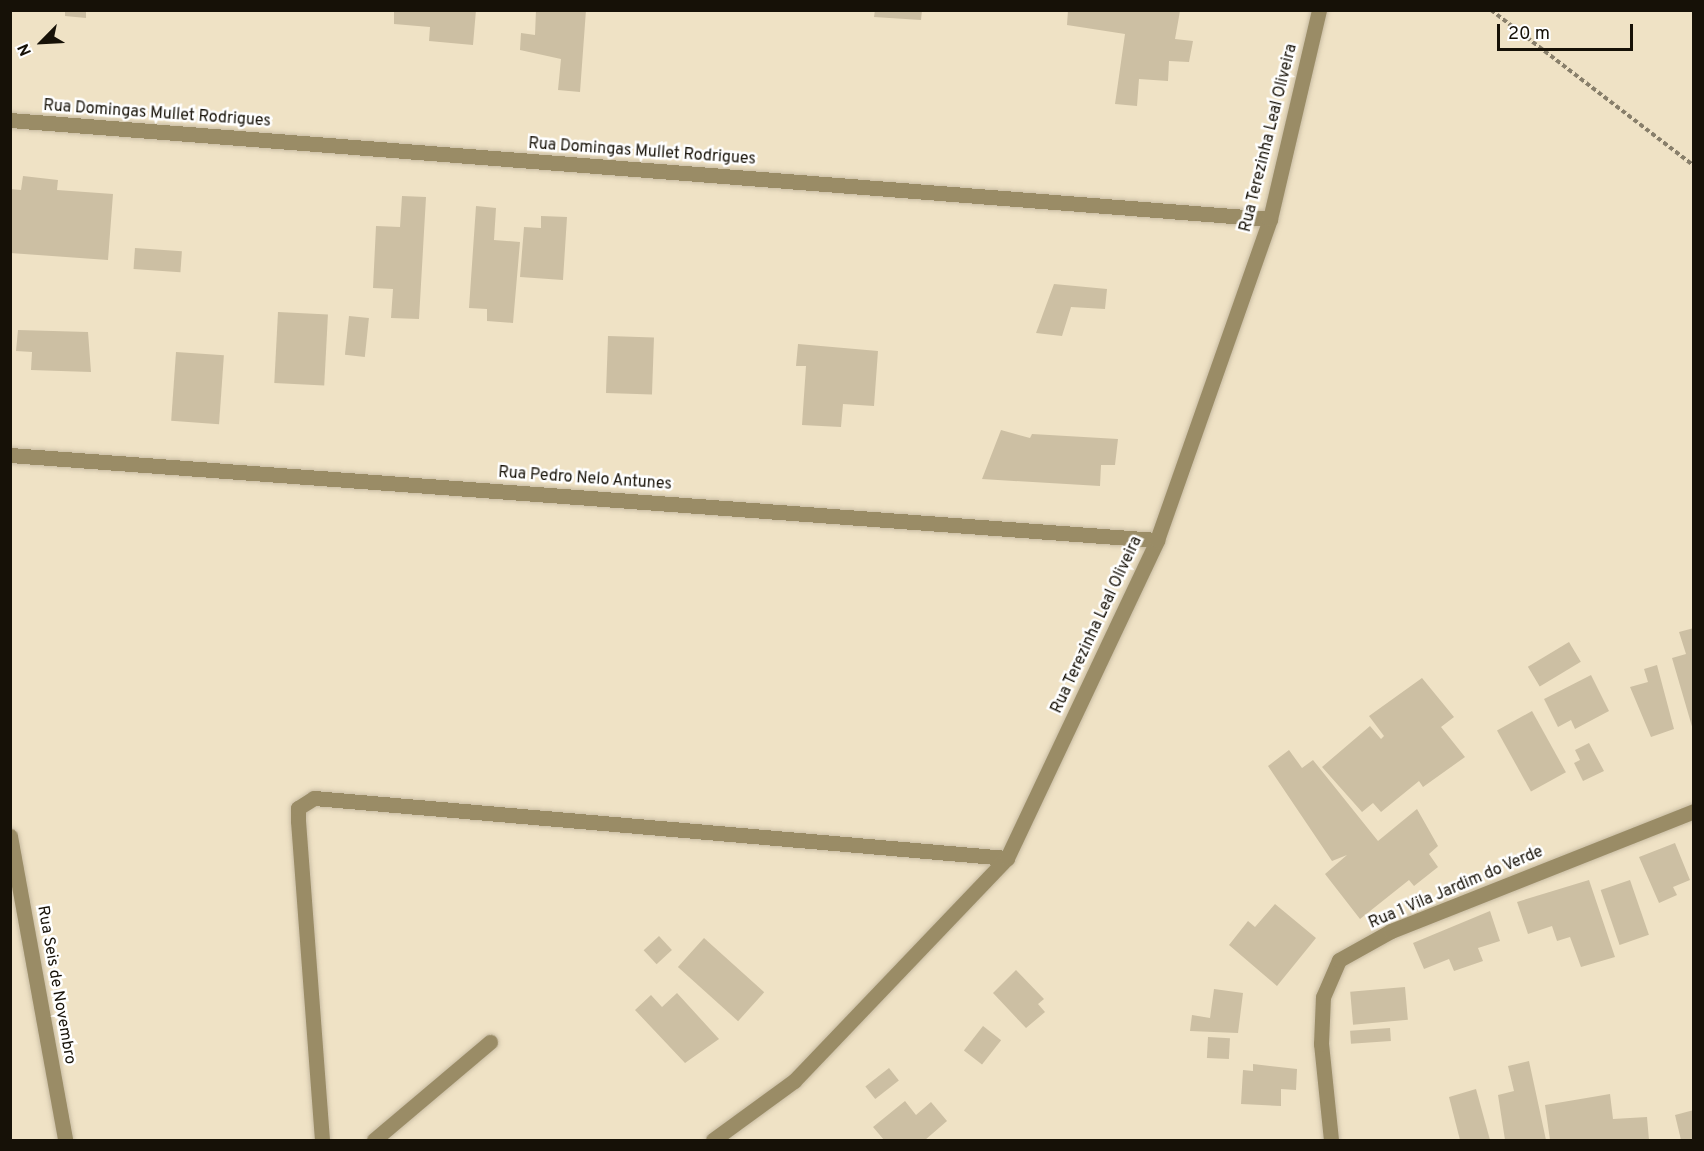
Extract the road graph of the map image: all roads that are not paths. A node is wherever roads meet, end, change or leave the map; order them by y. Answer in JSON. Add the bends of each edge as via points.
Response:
{"nodes":[{"id":1,"x":1319,"y":10,"type":"edge"},
{"id":2,"x":10,"y":120,"type":"edge"},
{"id":3,"x":1270,"y":219,"type":"junction"},
{"id":4,"x":10,"y":455,"type":"edge"},
{"id":5,"x":1158,"y":540,"type":"junction"},
{"id":6,"x":1694,"y":811,"type":"edge"},
{"id":7,"x":10,"y":836,"type":"edge"},
{"id":8,"x":1007,"y":858,"type":"junction"},
{"id":9,"x":489,"y":1042,"type":"dead end"},
{"id":10,"x":65,"y":1140,"type":"edge"},
{"id":11,"x":322,"y":1140,"type":"edge"},
{"id":12,"x":374,"y":1140,"type":"edge"},
{"id":13,"x":713,"y":1140,"type":"edge"},
{"id":14,"x":1331,"y":1140,"type":"edge"}],
"edges":[{"from":1,"to":3,"type":"street","name":"Rua Terezinha Leal Oliveira"},
{"from":2,"to":3,"type":"street","name":"Rua Domingas Mullet Rodrigues"},
{"from":3,"to":5,"type":"street","name":"Rua Terezinha Leal Oliveira"},
{"from":4,"to":5,"type":"street","name":"Rua Pedro Nelo Antunes"},
{"from":5,"to":8,"type":"street","name":"Rua Terezinha Leal Oliveira"},
{"from":6,"to":14,"type":"street","name":"Rua 1 Vila Jardim do Verde","via":[[1391,931],[1339,960],[1323,996],[1321,1044]]},
{"from":7,"to":10,"type":"street","name":"Rua Seis de Novembro"},
{"from":8,"to":11,"type":"street","via":[[314,798],[298,808],[298,821]]},
{"from":8,"to":13,"type":"street","name":"Rua Terezinha Leal Oliveira","via":[[794,1081]]},
{"from":9,"to":12,"type":"street"}]}
